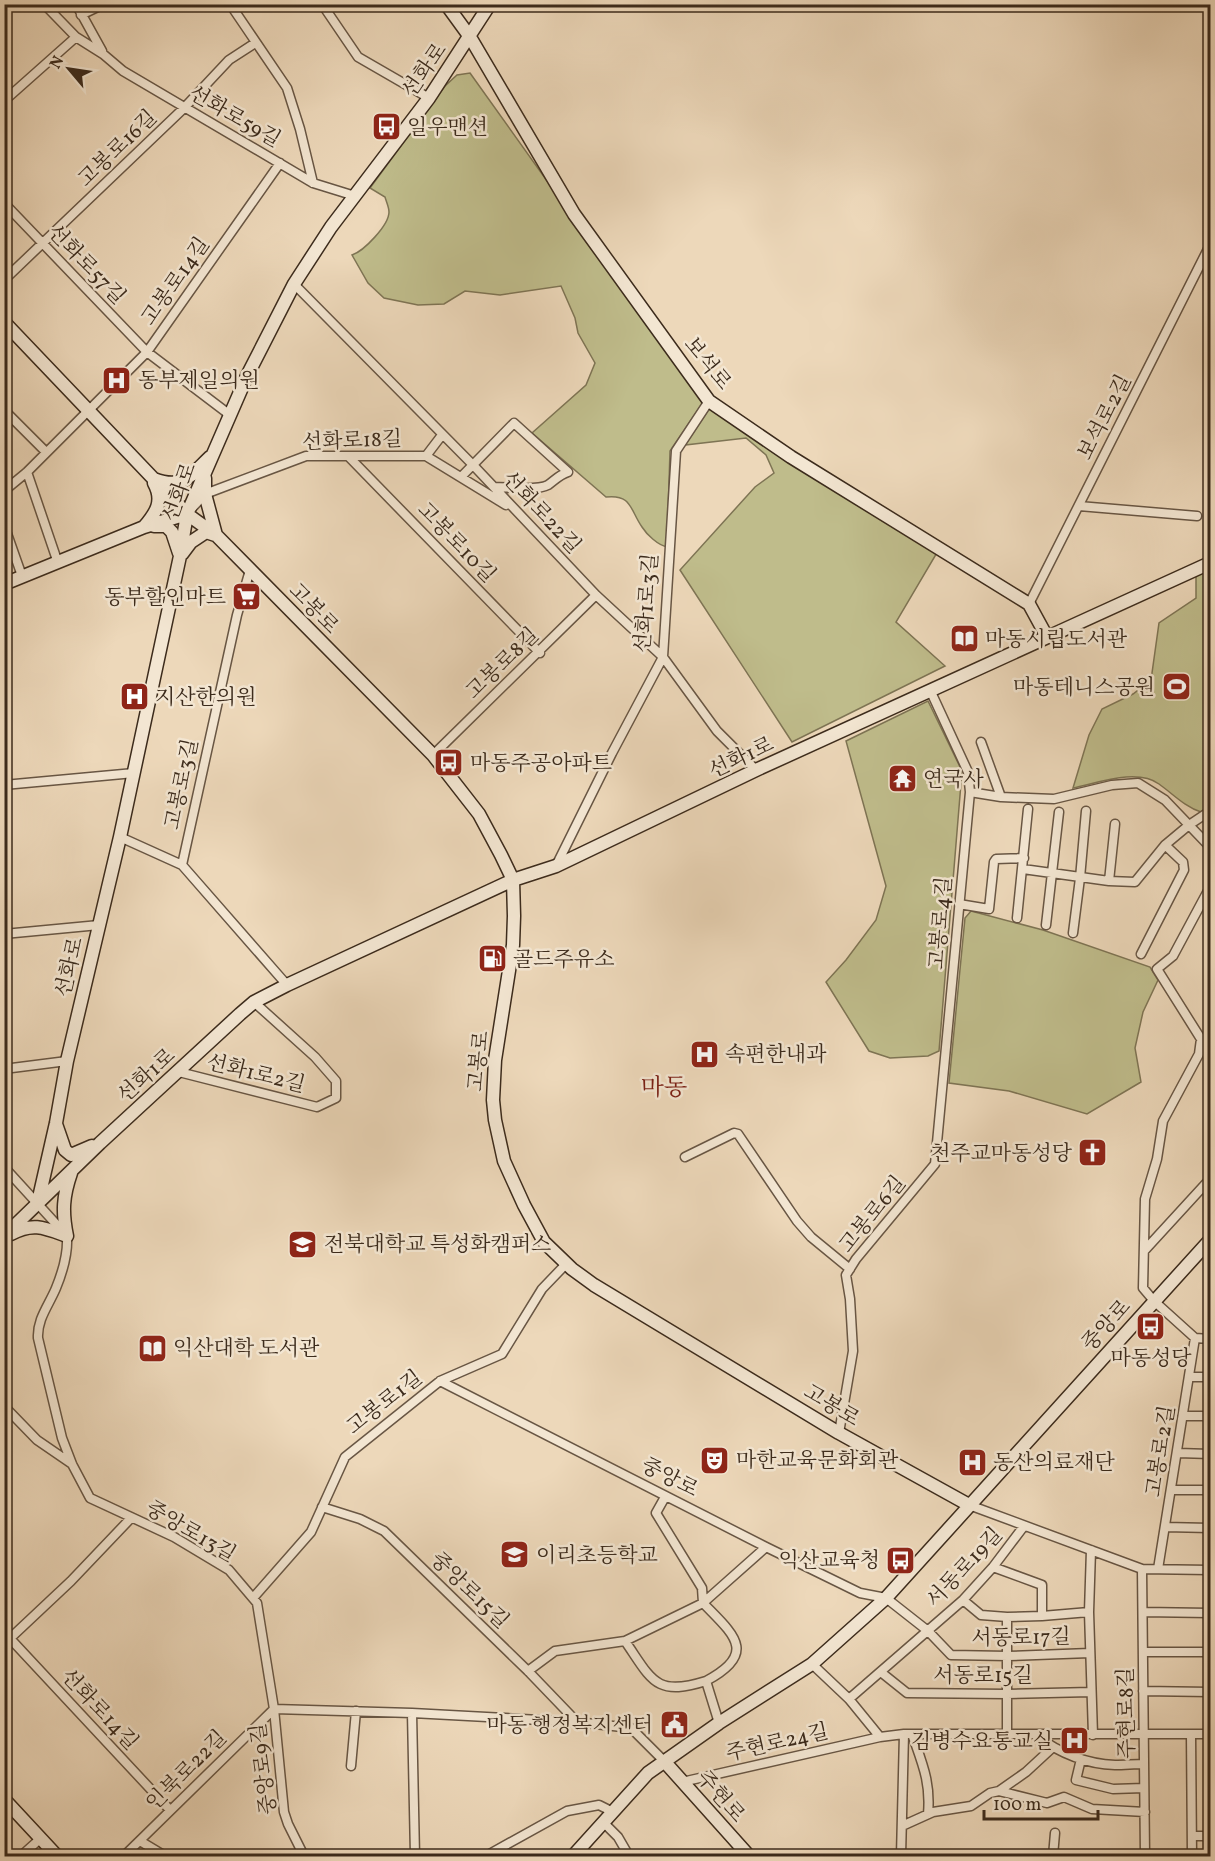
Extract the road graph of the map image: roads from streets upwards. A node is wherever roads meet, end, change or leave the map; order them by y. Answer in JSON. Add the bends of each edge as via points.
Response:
{"nodes":[{"id":1,"x":44,"y":4,"type":"edge"},
{"id":2,"x":76,"y":4,"type":"edge"},
{"id":3,"x":104,"y":4,"type":"edge"},
{"id":4,"x":230,"y":4,"type":"edge"},
{"id":5,"x":322,"y":4,"type":"edge"},
{"id":6,"x":446,"y":4,"type":"edge"},
{"id":7,"x":490,"y":4,"type":"edge"},
{"id":8,"x":81,"y":15,"type":"junction"},
{"id":9,"x":76,"y":37,"type":"junction"},
{"id":10,"x":470,"y":37,"type":"junction"},
{"id":11,"x":255,"y":43,"type":"junction"},
{"id":12,"x":103,"y":54,"type":"junction"},
{"id":13,"x":429,"y":98,"type":"junction"},
{"id":14,"x":4,"y":101,"type":"edge"},
{"id":15,"x":184,"y":108,"type":"junction"},
{"id":16,"x":280,"y":163,"type":"junction"},
{"id":17,"x":313,"y":183,"type":"junction"},
{"id":18,"x":355,"y":196,"type":"junction"},
{"id":19,"x":4,"y":203,"type":"edge"},
{"id":20,"x":43,"y":244,"type":"junction"},
{"id":21,"x":1210,"y":245,"type":"edge"},
{"id":22,"x":4,"y":280,"type":"edge"},
{"id":23,"x":294,"y":284,"type":"junction"},
{"id":24,"x":4,"y":322,"type":"edge"},
{"id":25,"x":147,"y":352,"type":"junction"},
{"id":26,"x":709,"y":401,"type":"junction"},
{"id":27,"x":4,"y":410,"type":"edge"},
{"id":28,"x":89,"y":410,"type":"junction"},
{"id":29,"x":230,"y":415,"type":"junction"},
{"id":30,"x":442,"y":435,"type":"junction"},
{"id":31,"x":46,"y":453,"type":"junction"},
{"id":32,"x":213,"y":454,"type":"junction"},
{"id":33,"x":426,"y":456,"type":"junction"},
{"id":34,"x":349,"y":457,"type":"junction"},
{"id":35,"x":473,"y":465,"type":"junction"},
{"id":36,"x":27,"y":472,"type":"junction"},
{"id":37,"x":461,"y":477,"type":"junction"},
{"id":38,"x":152,"y":478,"type":"junction"},
{"id":39,"x":495,"y":487,"type":"junction"},
{"id":40,"x":4,"y":491,"type":"edge"},
{"id":41,"x":205,"y":494,"type":"junction"},
{"id":42,"x":1079,"y":506,"type":"junction"},
{"id":43,"x":514,"y":510,"type":"junction"},
{"id":44,"x":187,"y":514,"type":"junction"},
{"id":45,"x":1197,"y":516,"type":"dead end"},
{"id":46,"x":4,"y":525,"type":"edge"},
{"id":47,"x":144,"y":527,"type":"junction"},
{"id":48,"x":216,"y":535,"type":"junction"},
{"id":49,"x":180,"y":556,"type":"junction"},
{"id":50,"x":58,"y":563,"type":"junction"},
{"id":51,"x":1210,"y":563,"type":"edge"},
{"id":52,"x":250,"y":570,"type":"junction"},
{"id":53,"x":22,"y":576,"type":"junction"},
{"id":54,"x":4,"y":584,"type":"edge"},
{"id":55,"x":596,"y":596,"type":"junction"},
{"id":56,"x":1029,"y":604,"type":"junction"},
{"id":57,"x":1047,"y":637,"type":"junction"},
{"id":58,"x":540,"y":653,"type":"junction"},
{"id":59,"x":663,"y":657,"type":"junction"},
{"id":60,"x":932,"y":692,"type":"junction"},
{"id":61,"x":981,"y":742,"type":"dead end"},
{"id":62,"x":433,"y":755,"type":"junction"},
{"id":63,"x":756,"y":770,"type":"junction"},
{"id":64,"x":134,"y":773,"type":"junction"},
{"id":65,"x":4,"y":785,"type":"edge"},
{"id":66,"x":970,"y":792,"type":"junction"},
{"id":67,"x":1001,"y":796,"type":"junction"},
{"id":68,"x":1028,"y":809,"type":"dead end"},
{"id":69,"x":1086,"y":811,"type":"dead end"},
{"id":70,"x":1210,"y":811,"type":"edge"},
{"id":71,"x":1059,"y":812,"type":"dead end"},
{"id":72,"x":1115,"y":824,"type":"dead end"},
{"id":73,"x":1189,"y":825,"type":"junction"},
{"id":74,"x":120,"y":837,"type":"junction"},
{"id":75,"x":1165,"y":845,"type":"junction"},
{"id":76,"x":1210,"y":847,"type":"edge"},
{"id":77,"x":1024,"y":858,"type":"junction"},
{"id":78,"x":182,"y":865,"type":"junction"},
{"id":79,"x":556,"y":866,"type":"junction"},
{"id":80,"x":1023,"y":869,"type":"junction"},
{"id":81,"x":1053,"y":874,"type":"junction"},
{"id":82,"x":1080,"y":878,"type":"junction"},
{"id":83,"x":513,"y":880,"type":"junction"},
{"id":84,"x":1109,"y":881,"type":"junction"},
{"id":85,"x":1210,"y":888,"type":"edge"},
{"id":86,"x":959,"y":904,"type":"junction"},
{"id":87,"x":1017,"y":918,"type":"dead end"},
{"id":88,"x":99,"y":925,"type":"junction"},
{"id":89,"x":1046,"y":925,"type":"dead end"},
{"id":90,"x":1073,"y":933,"type":"dead end"},
{"id":91,"x":4,"y":934,"type":"edge"},
{"id":92,"x":1141,"y":954,"type":"dead end"},
{"id":93,"x":287,"y":985,"type":"junction"},
{"id":94,"x":254,"y":1002,"type":"junction"},
{"id":95,"x":67,"y":1061,"type":"junction"},
{"id":96,"x":4,"y":1069,"type":"edge"},
{"id":97,"x":179,"y":1072,"type":"junction"},
{"id":98,"x":56,"y":1123,"type":"junction"},
{"id":99,"x":100,"y":1143,"type":"junction"},
{"id":100,"x":685,"y":1157,"type":"dead end"},
{"id":101,"x":935,"y":1164,"type":"joint"},
{"id":102,"x":4,"y":1167,"type":"edge"},
{"id":103,"x":72,"y":1169,"type":"junction"},
{"id":104,"x":1210,"y":1179,"type":"edge"},
{"id":105,"x":38,"y":1202,"type":"junction"},
{"id":106,"x":67,"y":1236,"type":"junction"},
{"id":107,"x":4,"y":1237,"type":"edge"},
{"id":108,"x":1210,"y":1240,"type":"edge"},
{"id":109,"x":1144,"y":1251,"type":"junction"},
{"id":110,"x":566,"y":1264,"type":"junction"},
{"id":111,"x":850,"y":1269,"type":"junction"},
{"id":112,"x":1154,"y":1301,"type":"junction"},
{"id":113,"x":1195,"y":1338,"type":"junction"},
{"id":114,"x":1210,"y":1339,"type":"edge"},
{"id":115,"x":1190,"y":1377,"type":"junction"},
{"id":116,"x":1210,"y":1377,"type":"edge"},
{"id":117,"x":440,"y":1381,"type":"junction"},
{"id":118,"x":4,"y":1406,"type":"edge"},
{"id":119,"x":1184,"y":1416,"type":"junction"},
{"id":120,"x":1210,"y":1416,"type":"edge"},
{"id":121,"x":839,"y":1432,"type":"junction"},
{"id":122,"x":1178,"y":1454,"type":"junction"},
{"id":123,"x":1210,"y":1454,"type":"edge"},
{"id":124,"x":72,"y":1464,"type":"junction"},
{"id":125,"x":1172,"y":1490,"type":"junction"},
{"id":126,"x":1210,"y":1490,"type":"edge"},
{"id":127,"x":665,"y":1497,"type":"junction"},
{"id":128,"x":969,"y":1505,"type":"junction"},
{"id":129,"x":322,"y":1507,"type":"junction"},
{"id":130,"x":131,"y":1518,"type":"junction"},
{"id":131,"x":1024,"y":1527,"type":"junction"},
{"id":132,"x":1165,"y":1527,"type":"junction"},
{"id":133,"x":1210,"y":1528,"type":"edge"},
{"id":134,"x":766,"y":1547,"type":"junction"},
{"id":135,"x":1091,"y":1550,"type":"junction"},
{"id":136,"x":993,"y":1567,"type":"junction"},
{"id":137,"x":1142,"y":1569,"type":"junction"},
{"id":138,"x":1158,"y":1569,"type":"junction"},
{"id":139,"x":1210,"y":1570,"type":"edge"},
{"id":140,"x":253,"y":1598,"type":"junction"},
{"id":141,"x":886,"y":1598,"type":"junction"},
{"id":142,"x":963,"y":1600,"type":"junction"},
{"id":143,"x":703,"y":1603,"type":"junction"},
{"id":144,"x":1089,"y":1612,"type":"junction"},
{"id":145,"x":1143,"y":1612,"type":"junction"},
{"id":146,"x":1210,"y":1613,"type":"edge"},
{"id":147,"x":1042,"y":1616,"type":"junction"},
{"id":148,"x":1007,"y":1617,"type":"junction"},
{"id":149,"x":928,"y":1631,"type":"junction"},
{"id":150,"x":6,"y":1638,"type":"edge"},
{"id":151,"x":625,"y":1641,"type":"junction"},
{"id":152,"x":1143,"y":1652,"type":"junction"},
{"id":153,"x":1210,"y":1652,"type":"edge"},
{"id":154,"x":1090,"y":1653,"type":"junction"},
{"id":155,"x":1008,"y":1656,"type":"junction"},
{"id":156,"x":812,"y":1664,"type":"junction"},
{"id":157,"x":528,"y":1671,"type":"junction"},
{"id":158,"x":882,"y":1673,"type":"junction"},
{"id":159,"x":706,"y":1681,"type":"junction"},
{"id":160,"x":1143,"y":1691,"type":"junction"},
{"id":161,"x":1091,"y":1692,"type":"junction"},
{"id":162,"x":1210,"y":1692,"type":"edge"},
{"id":163,"x":1007,"y":1694,"type":"junction"},
{"id":164,"x":849,"y":1699,"type":"junction"},
{"id":165,"x":274,"y":1709,"type":"junction"},
{"id":166,"x":356,"y":1711,"type":"junction"},
{"id":167,"x":412,"y":1713,"type":"junction"},
{"id":168,"x":577,"y":1722,"type":"junction"},
{"id":169,"x":719,"y":1723,"type":"junction"},
{"id":170,"x":908,"y":1734,"type":"junction"},
{"id":171,"x":1144,"y":1734,"type":"junction"},
{"id":172,"x":1191,"y":1734,"type":"junction"},
{"id":173,"x":1210,"y":1734,"type":"edge"},
{"id":174,"x":1007,"y":1735,"type":"junction"},
{"id":175,"x":1034,"y":1735,"type":"junction"},
{"id":176,"x":1093,"y":1735,"type":"junction"},
{"id":177,"x":880,"y":1737,"type":"junction"},
{"id":178,"x":1052,"y":1748,"type":"junction"},
{"id":179,"x":1081,"y":1759,"type":"junction"},
{"id":180,"x":664,"y":1761,"type":"junction"},
{"id":181,"x":1144,"y":1764,"type":"junction"},
{"id":182,"x":351,"y":1766,"type":"dead end"},
{"id":183,"x":682,"y":1782,"type":"junction"},
{"id":184,"x":1144,"y":1788,"type":"junction"},
{"id":185,"x":999,"y":1791,"type":"junction"},
{"id":186,"x":4,"y":1799,"type":"edge"},
{"id":187,"x":170,"y":1810,"type":"junction"},
{"id":188,"x":613,"y":1812,"type":"junction"},
{"id":189,"x":1145,"y":1812,"type":"junction"},
{"id":190,"x":928,"y":1814,"type":"junction"},
{"id":191,"x":604,"y":1823,"type":"junction"},
{"id":192,"x":902,"y":1826,"type":"junction"},
{"id":193,"x":1055,"y":1833,"type":"dead end"},
{"id":194,"x":1192,"y":1836,"type":"junction"},
{"id":195,"x":1210,"y":1836,"type":"edge"},
{"id":196,"x":41,"y":1838,"type":"junction"},
{"id":197,"x":140,"y":1841,"type":"junction"},
{"id":198,"x":21,"y":1857,"type":"edge"},
{"id":199,"x":57,"y":1857,"type":"edge"},
{"id":200,"x":124,"y":1857,"type":"edge"},
{"id":201,"x":165,"y":1857,"type":"edge"},
{"id":202,"x":304,"y":1857,"type":"edge"},
{"id":203,"x":414,"y":1857,"type":"edge"},
{"id":204,"x":486,"y":1857,"type":"edge"},
{"id":205,"x":573,"y":1857,"type":"edge"},
{"id":206,"x":629,"y":1857,"type":"edge"},
{"id":207,"x":749,"y":1857,"type":"edge"},
{"id":208,"x":901,"y":1857,"type":"edge"},
{"id":209,"x":1053,"y":1857,"type":"edge"},
{"id":210,"x":1145,"y":1857,"type":"edge"},
{"id":211,"x":1192,"y":1857,"type":"edge"}],
"edges":[{"from":1,"to":9,"type":"street","name":"선화로59길"},
{"from":2,"to":8,"type":"street","name":"선화로59길"},
{"from":3,"to":8,"type":"street"},
{"from":4,"to":11,"type":"street"},
{"from":5,"to":13,"type":"street","via":[[358,57]]},
{"from":6,"to":10,"type":"street","name":"보석로"},
{"from":7,"to":10,"type":"street","name":"선화로"},
{"from":8,"to":12,"type":"street","name":"선화로59길"},
{"from":9,"to":12,"type":"street","name":"선화로59길"},
{"from":9,"to":14,"type":"street"},
{"from":10,"to":13,"type":"street","name":"선화로"},
{"from":10,"to":26,"type":"street","name":"보석로","via":[[574,214]]},
{"from":11,"to":15,"type":"street","name":"고봉로16길","via":[[229,60]]},
{"from":11,"to":17,"type":"street","via":[[286,88]]},
{"from":12,"to":15,"type":"street","name":"선화로59길","via":[[123,71]]},
{"from":13,"to":18,"type":"street","name":"선화로"},
{"from":15,"to":16,"type":"street","name":"선화로59길"},
{"from":15,"to":20,"type":"street","name":"고봉로16길"},
{"from":16,"to":17,"type":"street","name":"선화로59길"},
{"from":16,"to":25,"type":"street","name":"고봉로14길"},
{"from":17,"to":18,"type":"street","name":"선화로59길"},
{"from":18,"to":23,"type":"street","name":"선화로"},
{"from":19,"to":20,"type":"street","name":"선화로57길"},
{"from":20,"to":22,"type":"street","name":"고봉로16길"},
{"from":20,"to":25,"type":"street","name":"선화로57길"},
{"from":21,"to":42,"type":"street","name":"보석로2길"},
{"from":23,"to":29,"type":"street","name":"선화로"},
{"from":23,"to":30,"type":"street","name":"선화로22길"},
{"from":24,"to":28,"type":"street","name":"고봉로"},
{"from":25,"to":28,"type":"street","name":"고봉로14길"},
{"from":25,"to":29,"type":"street","name":"선화로57길"},
{"from":26,"to":56,"type":"street","name":"보석로","via":[[791,457]]},
{"from":26,"to":59,"type":"street","name":"선화1로3길","via":[[676,451]]},
{"from":27,"to":31,"type":"street"},
{"from":28,"to":31,"type":"street","name":"고봉로14길"},
{"from":28,"to":38,"type":"street","name":"고봉로"},
{"from":29,"to":32,"type":"street","name":"선화로"},
{"from":30,"to":33,"type":"street","name":"선화로18길"},
{"from":30,"to":35,"type":"street","name":"선화로22길"},
{"from":31,"to":36,"type":"street","name":"고봉로14길"},
{"from":32,"to":38,"type":"street","via":[[180,482],[167,484]]},
{"from":32,"to":41,"type":"street","via":[[204,482]]},
{"from":32,"to":44,"type":"street","name":"선화로"},
{"from":33,"to":34,"type":"street","name":"선화로18길"},
{"from":33,"to":37,"type":"street","name":"선화로18길"},
{"from":34,"to":41,"type":"street","name":"선화로18길","via":[[306,456]]},
{"from":34,"to":58,"type":"street","name":"고봉로10길"},
{"from":35,"to":37,"type":"street"},
{"from":35,"to":39,"type":"street","name":"선화로22길"},
{"from":35,"to":39,"type":"street","via":[[514,423],[568,472],[546,486]]},
{"from":36,"to":40,"type":"street","name":"고봉로14길"},
{"from":36,"to":50,"type":"street"},
{"from":37,"to":43,"type":"street","name":"선화로18길"},
{"from":38,"to":44,"type":"street","name":"고봉로"},
{"from":38,"to":47,"type":"street","via":[[159,492],[156,513]]},
{"from":39,"to":43,"type":"street","name":"선화로22길"},
{"from":41,"to":44,"type":"street","name":"선화로18길"},
{"from":41,"to":48,"type":"street"},
{"from":42,"to":45,"type":"street"},
{"from":42,"to":56,"type":"street","name":"보석로2길"},
{"from":43,"to":55,"type":"street","name":"선화로22길"},
{"from":44,"to":47,"type":"street"},
{"from":44,"to":48,"type":"street","name":"고봉로"},
{"from":44,"to":49,"type":"street","name":"선화로"},
{"from":46,"to":53,"type":"street"},
{"from":47,"to":49,"type":"street","via":[[166,526]]},
{"from":47,"to":50,"type":"street"},
{"from":48,"to":49,"type":"street","via":[[199,535]]},
{"from":48,"to":52,"type":"street","name":"고봉로"},
{"from":49,"to":64,"type":"street","name":"선화로"},
{"from":50,"to":53,"type":"street"},
{"from":51,"to":57,"type":"street","name":"선화1로"},
{"from":52,"to":62,"type":"street","name":"고봉로"},
{"from":52,"to":78,"type":"street","name":"고봉로3길"},
{"from":53,"to":54,"type":"street"},
{"from":55,"to":58,"type":"street","name":"고봉로8길"},
{"from":55,"to":59,"type":"street","name":"선화로22길"},
{"from":56,"to":57,"type":"street","name":"보석로"},
{"from":57,"to":60,"type":"street","name":"선화1로"},
{"from":58,"to":62,"type":"street","name":"고봉로8길"},
{"from":59,"to":63,"type":"street","name":"선화로22길","via":[[717,731]]},
{"from":59,"to":79,"type":"street","name":"선화1로3길"},
{"from":60,"to":63,"type":"street","name":"선화1로"},
{"from":60,"to":66,"type":"street","name":"고봉로4길","via":[[968,772]]},
{"from":61,"to":67,"type":"street"},
{"from":62,"to":83,"type":"street","name":"고봉로","via":[[479,814]]},
{"from":63,"to":79,"type":"street","name":"선화1로"},
{"from":64,"to":65,"type":"street"},
{"from":64,"to":74,"type":"street","name":"선화로"},
{"from":66,"to":67,"type":"street"},
{"from":66,"to":86,"type":"street","name":"고봉로4길"},
{"from":67,"to":73,"type":"street","via":[[1054,799],[1138,783],[1165,800]]},
{"from":68,"to":77,"type":"street"},
{"from":69,"to":82,"type":"street"},
{"from":70,"to":73,"type":"street"},
{"from":71,"to":81,"type":"street"},
{"from":72,"to":84,"type":"street"},
{"from":73,"to":75,"type":"street"},
{"from":73,"to":76,"type":"street"},
{"from":74,"to":78,"type":"street"},
{"from":74,"to":88,"type":"street","name":"선화로"},
{"from":75,"to":84,"type":"street","via":[[1138,881]]},
{"from":75,"to":92,"type":"street","via":[[1183,862],[1184,870]]},
{"from":77,"to":80,"type":"street"},
{"from":77,"to":86,"type":"street","via":[[996,859],[989,909]]},
{"from":78,"to":93,"type":"street"},
{"from":79,"to":83,"type":"street","name":"선화1로"},
{"from":80,"to":81,"type":"street"},
{"from":80,"to":87,"type":"street"},
{"from":81,"to":82,"type":"street"},
{"from":81,"to":89,"type":"street"},
{"from":82,"to":84,"type":"street"},
{"from":82,"to":90,"type":"street"},
{"from":83,"to":93,"type":"street","name":"선화1로"},
{"from":83,"to":110,"type":"street","name":"고봉로","via":[[513,945],[495,1059],[495,1120],[504,1161],[524,1205],[544,1242]]},
{"from":85,"to":109,"type":"street","via":[[1173,956],[1157,969],[1201,1039],[1199,1054],[1163,1121],[1145,1199]]},
{"from":86,"to":101,"type":"street","name":"고봉로4길"},
{"from":88,"to":91,"type":"street"},
{"from":88,"to":95,"type":"street","name":"선화로"},
{"from":93,"to":94,"type":"street","name":"선화1로"},
{"from":94,"to":97,"type":"street","name":"선화1로"},
{"from":94,"to":97,"type":"street","name":"선화1로2길","via":[[336,1081],[336,1098],[317,1107]]},
{"from":95,"to":96,"type":"street"},
{"from":95,"to":98,"type":"street","name":"선화로"},
{"from":97,"to":99,"type":"street","name":"선화1로"},
{"from":98,"to":99,"type":"street","via":[[65,1150],[71,1155]]},
{"from":98,"to":105,"type":"street","name":"선화로"},
{"from":99,"to":103,"type":"street","name":"선화1로"},
{"from":100,"to":111,"type":"street","via":[[738,1134],[797,1221]]},
{"from":101,"to":111,"type":"street","name":"고봉로6길"},
{"from":102,"to":105,"type":"street"},
{"from":103,"to":105,"type":"street","name":"선화1로"},
{"from":103,"to":106,"type":"street","via":[[64,1193]]},
{"from":104,"to":109,"type":"street"},
{"from":105,"to":106,"type":"street"},
{"from":105,"to":107,"type":"street"},
{"from":106,"to":107,"type":"street","via":[[36,1227]]},
{"from":106,"to":124,"type":"street","name":"중앙로13길","via":[[66,1259],[38,1327],[38,1338]]},
{"from":108,"to":112,"type":"street","name":"중앙로"},
{"from":109,"to":112,"type":"street","via":[[1143,1288]]},
{"from":110,"to":117,"type":"street","name":"고봉로1길","via":[[542,1289],[502,1354]]},
{"from":110,"to":121,"type":"street","name":"고봉로","via":[[594,1285]]},
{"from":111,"to":121,"type":"street","name":"고봉로6길","via":[[846,1275],[853,1351]]},
{"from":112,"to":113,"type":"street"},
{"from":112,"to":128,"type":"street","name":"중앙로"},
{"from":113,"to":114,"type":"street"},
{"from":113,"to":115,"type":"street","name":"고봉로2길"},
{"from":115,"to":116,"type":"street"},
{"from":115,"to":119,"type":"street","name":"고봉로2길"},
{"from":117,"to":127,"type":"street","name":"중앙로"},
{"from":117,"to":129,"type":"street","name":"고봉로1길","via":[[345,1457]]},
{"from":118,"to":124,"type":"street","via":[[37,1440]]},
{"from":119,"to":120,"type":"street"},
{"from":119,"to":122,"type":"street","name":"고봉로2길"},
{"from":121,"to":128,"type":"street","name":"고봉로"},
{"from":122,"to":123,"type":"street"},
{"from":122,"to":125,"type":"street","name":"고봉로2길"},
{"from":124,"to":130,"type":"street","name":"중앙로13길","via":[[90,1498]]},
{"from":125,"to":126,"type":"street"},
{"from":125,"to":132,"type":"street","name":"고봉로2길"},
{"from":127,"to":134,"type":"street","name":"중앙로"},
{"from":127,"to":143,"type":"street","via":[[656,1513],[702,1588]]},
{"from":128,"to":131,"type":"street","name":"고봉로"},
{"from":128,"to":141,"type":"street","name":"중앙로"},
{"from":129,"to":140,"type":"street","name":"고봉로1길","via":[[311,1532]]},
{"from":129,"to":157,"type":"street","name":"중앙로15길","via":[[384,1531]]},
{"from":130,"to":140,"type":"street","name":"중앙로13길","via":[[229,1570]]},
{"from":130,"to":150,"type":"street","via":[[71,1581]]},
{"from":131,"to":135,"type":"street","name":"고봉로"},
{"from":131,"to":136,"type":"street","name":"서동로19길"},
{"from":132,"to":133,"type":"street"},
{"from":132,"to":138,"type":"street","name":"고봉로2길"},
{"from":134,"to":141,"type":"street","name":"중앙로","via":[[860,1593]]},
{"from":134,"to":143,"type":"street"},
{"from":135,"to":137,"type":"street","name":"고봉로"},
{"from":135,"to":144,"type":"street"},
{"from":136,"to":142,"type":"street","name":"서동로19길"},
{"from":136,"to":147,"type":"street","via":[[1042,1585]]},
{"from":137,"to":138,"type":"street","name":"고봉로"},
{"from":137,"to":145,"type":"street","name":"주현로8길"},
{"from":138,"to":139,"type":"street","name":"고봉로"},
{"from":140,"to":165,"type":"street","name":"중앙로13길","via":[[257,1603]]},
{"from":141,"to":149,"type":"street","name":"서동로19길"},
{"from":141,"to":156,"type":"street","name":"중앙로"},
{"from":142,"to":148,"type":"street","via":[[981,1615]]},
{"from":142,"to":149,"type":"street","name":"서동로19길"},
{"from":143,"to":151,"type":"street"},
{"from":143,"to":159,"type":"street","via":[[736,1642],[730,1664]]},
{"from":144,"to":147,"type":"street"},
{"from":144,"to":154,"type":"street"},
{"from":145,"to":146,"type":"street"},
{"from":145,"to":152,"type":"street","name":"주현로8길"},
{"from":147,"to":148,"type":"street"},
{"from":148,"to":155,"type":"street"},
{"from":149,"to":155,"type":"street","name":"서동로17길","via":[[951,1655]]},
{"from":149,"to":158,"type":"street","name":"서동로19길"},
{"from":150,"to":187,"type":"street","name":"선화로14길"},
{"from":151,"to":157,"type":"street","via":[[555,1651]]},
{"from":151,"to":159,"type":"street","via":[[662,1686],[676,1688]]},
{"from":152,"to":153,"type":"street"},
{"from":152,"to":160,"type":"street","name":"주현로8길"},
{"from":154,"to":155,"type":"street","name":"서동로17길"},
{"from":154,"to":161,"type":"street"},
{"from":155,"to":163,"type":"street"},
{"from":156,"to":164,"type":"street"},
{"from":156,"to":169,"type":"street","name":"중앙로"},
{"from":157,"to":168,"type":"street","name":"중앙로15길"},
{"from":158,"to":163,"type":"street","name":"서동로15길","via":[[908,1693]]},
{"from":158,"to":164,"type":"street","name":"서동로19길"},
{"from":159,"to":169,"type":"street"},
{"from":160,"to":162,"type":"street"},
{"from":160,"to":171,"type":"street","name":"주현로8길"},
{"from":161,"to":163,"type":"street","name":"서동로15길"},
{"from":161,"to":176,"type":"street"},
{"from":163,"to":174,"type":"street"},
{"from":164,"to":177,"type":"street"},
{"from":165,"to":166,"type":"street"},
{"from":165,"to":187,"type":"street","name":"인북로22길"},
{"from":165,"to":202,"type":"street","name":"중앙로9길","via":[[284,1812]]},
{"from":166,"to":167,"type":"street"},
{"from":166,"to":182,"type":"street"},
{"from":167,"to":168,"type":"street"},
{"from":167,"to":203,"type":"street"},
{"from":168,"to":180,"type":"street","via":[[630,1728]]},
{"from":169,"to":180,"type":"street","name":"중앙로"},
{"from":170,"to":174,"type":"street","name":"주현로24길"},
{"from":170,"to":177,"type":"street","name":"주현로24길"},
{"from":170,"to":190,"type":"street","via":[[927,1779]]},
{"from":170,"to":192,"type":"street"},
{"from":171,"to":172,"type":"street","name":"주현로24길"},
{"from":171,"to":176,"type":"street","name":"주현로24길"},
{"from":171,"to":181,"type":"street","name":"주현로8길"},
{"from":172,"to":173,"type":"street","name":"주현로24길"},
{"from":172,"to":194,"type":"street"},
{"from":174,"to":175,"type":"street","name":"주현로24길"},
{"from":175,"to":176,"type":"street","name":"주현로24길"},
{"from":175,"to":178,"type":"street"},
{"from":177,"to":183,"type":"street","name":"주현로24길"},
{"from":178,"to":179,"type":"street"},
{"from":178,"to":185,"type":"street"},
{"from":179,"to":181,"type":"street","via":[[1115,1765]]},
{"from":179,"to":184,"type":"street","via":[[1076,1780],[1113,1789]]},
{"from":180,"to":183,"type":"street","name":"주현로"},
{"from":180,"to":188,"type":"street","name":"중앙로"},
{"from":181,"to":184,"type":"street","name":"주현로8길"},
{"from":183,"to":207,"type":"street","name":"주현로"},
{"from":184,"to":189,"type":"street","name":"주현로8길"},
{"from":185,"to":189,"type":"street","via":[[1047,1803],[1064,1797],[1092,1809]]},
{"from":185,"to":190,"type":"street","via":[[971,1806]]},
{"from":186,"to":196,"type":"street"},
{"from":187,"to":197,"type":"street","name":"인북로22길"},
{"from":188,"to":191,"type":"street","name":"중앙로"},
{"from":188,"to":204,"type":"street","via":[[599,1805],[567,1811]]},
{"from":189,"to":210,"type":"street","name":"주현로8길"},
{"from":190,"to":192,"type":"street"},
{"from":191,"to":205,"type":"street","name":"중앙로"},
{"from":191,"to":206,"type":"street"},
{"from":192,"to":208,"type":"street"},
{"from":193,"to":209,"type":"street"},
{"from":194,"to":195,"type":"street"},
{"from":194,"to":211,"type":"street"},
{"from":196,"to":198,"type":"street"},
{"from":196,"to":199,"type":"street"},
{"from":197,"to":200,"type":"street","name":"인북로22길"},
{"from":197,"to":201,"type":"street"}]}
